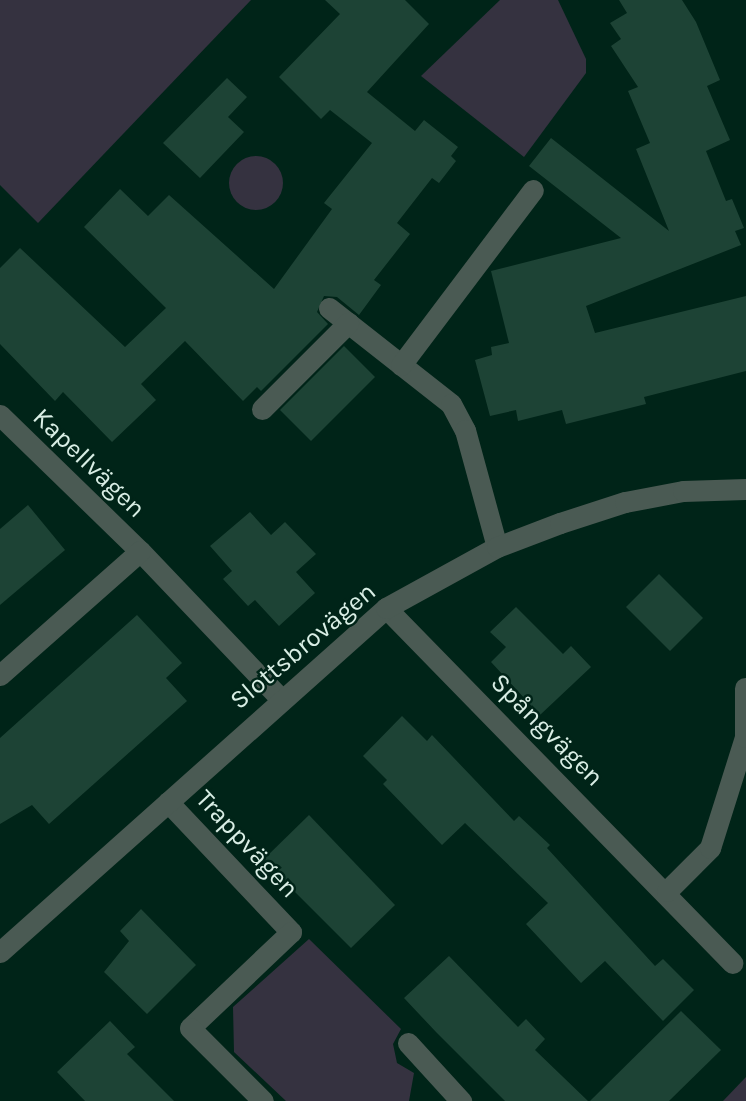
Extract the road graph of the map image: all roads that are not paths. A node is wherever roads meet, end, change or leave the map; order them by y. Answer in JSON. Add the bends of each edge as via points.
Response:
{"nodes":[{"id":1,"x":533,"y":190,"type":"dead end"},
{"id":2,"x":329,"y":308,"type":"dead end"},
{"id":3,"x":348,"y":323,"type":"junction"},
{"id":4,"x":401,"y":365,"type":"junction"},
{"id":5,"x":262,"y":409,"type":"dead end"},
{"id":6,"x":0,"y":415,"type":"edge"},
{"id":7,"x":746,"y":489,"type":"edge"},
{"id":8,"x":496,"y":547,"type":"junction"},
{"id":9,"x":140,"y":551,"type":"junction"},
{"id":10,"x":386,"y":608,"type":"junction"},
{"id":11,"x":0,"y":675,"type":"edge"},
{"id":12,"x":745,"y":688,"type":"edge"},
{"id":13,"x":280,"y":698,"type":"junction"},
{"id":14,"x":168,"y":802,"type":"junction"},
{"id":15,"x":667,"y":891,"type":"junction"},
{"id":16,"x":0,"y":952,"type":"edge"},
{"id":17,"x":733,"y":963,"type":"dead end"},
{"id":18,"x":408,"y":1043,"type":"dead end"},
{"id":19,"x":457,"y":1100,"type":"edge"},
{"id":20,"x":263,"y":1101,"type":"edge"}],
"edges":[{"from":1,"to":4,"type":"street"},
{"from":2,"to":3,"type":"street"},
{"from":3,"to":4,"type":"street"},
{"from":3,"to":5,"type":"street"},
{"from":4,"to":8,"type":"street","via":[[451,404],[465,430]]},
{"from":6,"to":9,"type":"street","name":"Kapellvägen"},
{"from":7,"to":8,"type":"street","name":"Slottsbrovägen","via":[[683,491],[625,502]]},
{"from":8,"to":10,"type":"street","name":"Slottsbrovägen"},
{"from":9,"to":11,"type":"street","name":"Kapellvägen"},
{"from":9,"to":13,"type":"street","name":"Kapellvägen"},
{"from":10,"to":13,"type":"street","name":"Slottsbrovägen"},
{"from":10,"to":15,"type":"street","name":"Spångvägen"},
{"from":12,"to":15,"type":"street","via":[[745,737],[710,848]]},
{"from":13,"to":14,"type":"street","name":"Slottsbrovägen"},
{"from":14,"to":16,"type":"street","name":"Slottsbrovägen"},
{"from":14,"to":20,"type":"street","name":"Trappvägen","via":[[291,932],[190,1028]]},
{"from":15,"to":17,"type":"street","name":"Spångvägen"},
{"from":18,"to":19,"type":"street"}]}
